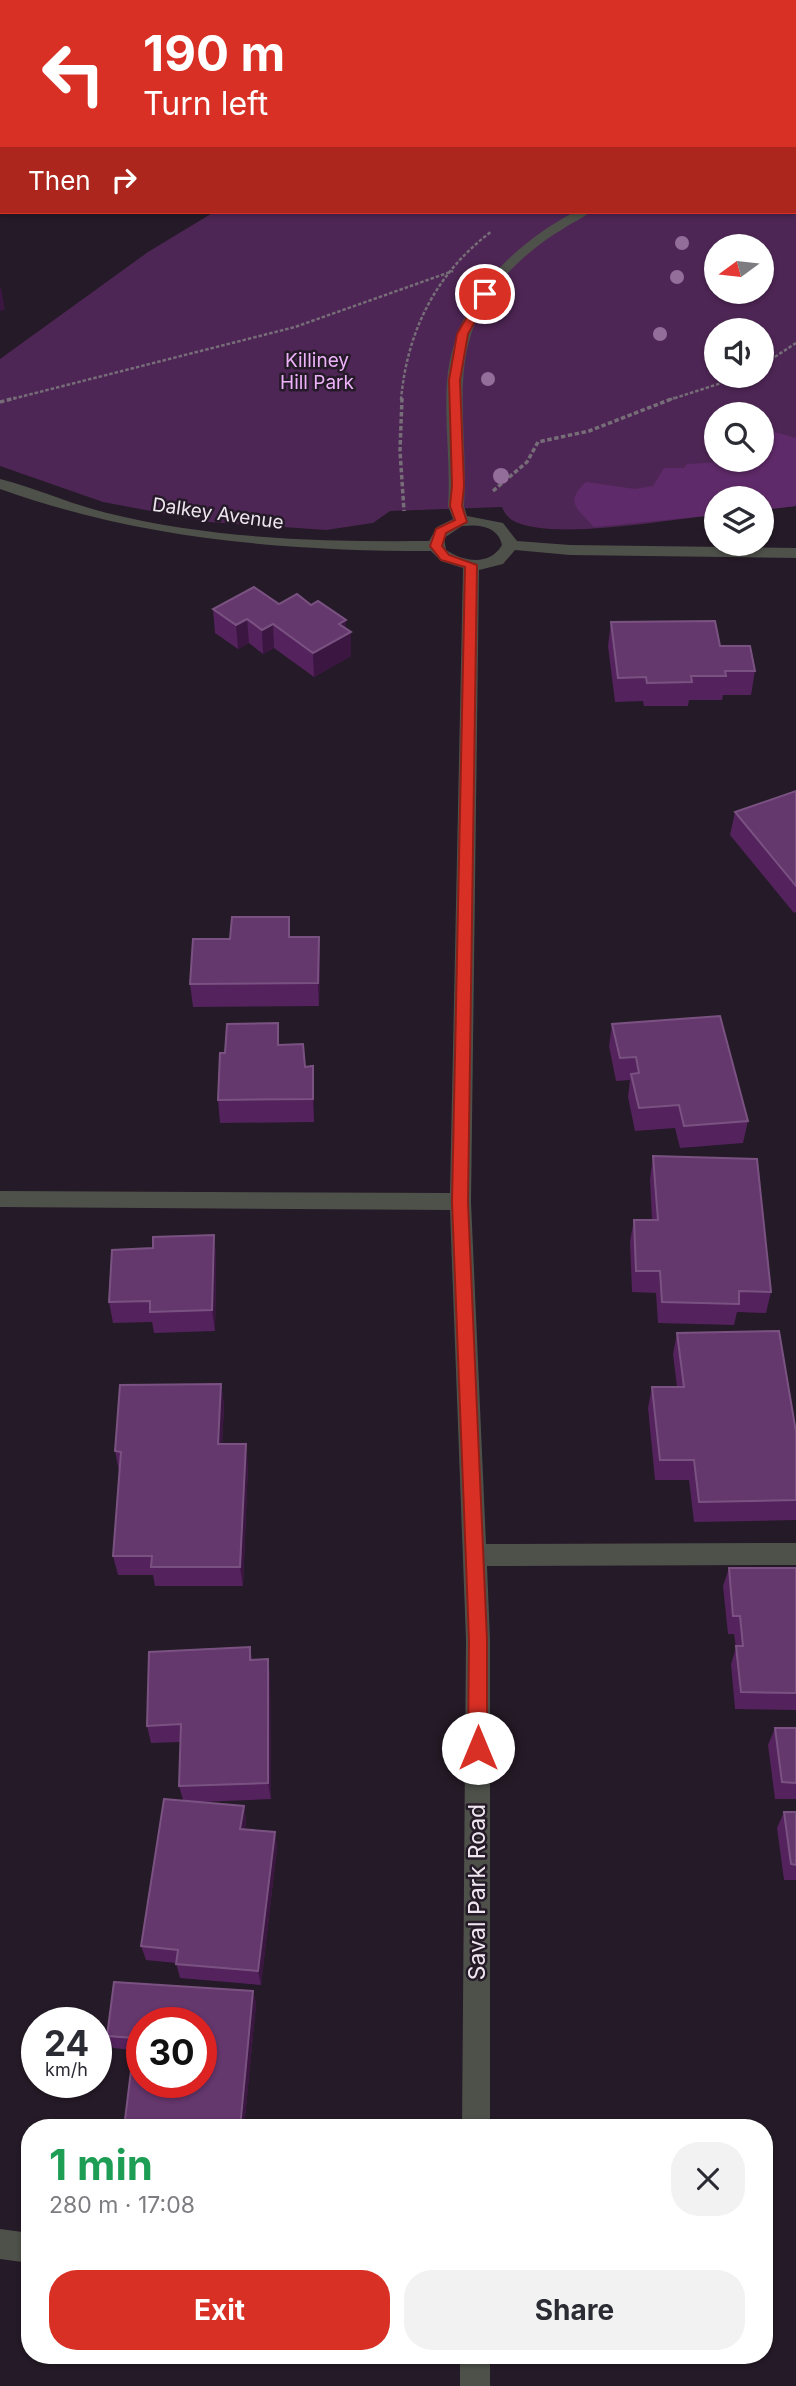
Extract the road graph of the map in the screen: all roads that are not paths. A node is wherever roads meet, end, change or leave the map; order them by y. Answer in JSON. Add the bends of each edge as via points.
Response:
{"nodes":[{"id":1,"x":579,"y":214,"type":"edge"},
{"id":2,"x":0,"y":484,"type":"edge"},
{"id":3,"x":461,"y":522,"type":"junction"},
{"id":4,"x":510,"y":545,"type":"junction"},
{"id":5,"x":436,"y":546,"type":"junction"},
{"id":6,"x":796,"y":552,"type":"edge"},
{"id":7,"x":471,"y":565,"type":"junction"},
{"id":8,"x":0,"y":1199,"type":"edge"},
{"id":9,"x":460,"y":1202,"type":"junction"},
{"id":10,"x":796,"y":1554,"type":"edge"},
{"id":11,"x":474,"y":1555,"type":"junction"},
{"id":12,"x":476,"y":2119,"type":"edge"},
{"id":13,"x":0,"y":2244,"type":"edge"},
{"id":14,"x":21,"y":2247,"type":"edge"},
{"id":15,"x":475,"y":2364,"type":"edge"},
{"id":16,"x":475,"y":2386,"type":"edge"}],
"edges":[{"from":1,"to":3,"type":"street","via":[[554,226],[509,262],[462,334],[454,380],[456,506]]},
{"from":2,"to":5,"type":"street","name":"Dalkey Avenue","via":[[70,508],[196,535],[301,545]]},
{"from":3,"to":4,"type":"street","via":[[482,521],[499,527]]},
{"from":3,"to":5,"type":"street","via":[[440,531]]},
{"from":4,"to":6,"type":"street","via":[[570,550]]},
{"from":4,"to":7,"type":"street","via":[[496,561]]},
{"from":5,"to":7,"type":"street","via":[[445,558]]},
{"from":7,"to":9,"type":"street","name":"Saval Park Road"},
{"from":8,"to":9,"type":"street"},
{"from":9,"to":11,"type":"street","name":"Saval Park Road"},
{"from":10,"to":11,"type":"street"},
{"from":11,"to":12,"type":"street","name":"Saval Park Road","via":[[478,1640]]},
{"from":13,"to":14,"type":"street"},
{"from":15,"to":16,"type":"street"}]}
